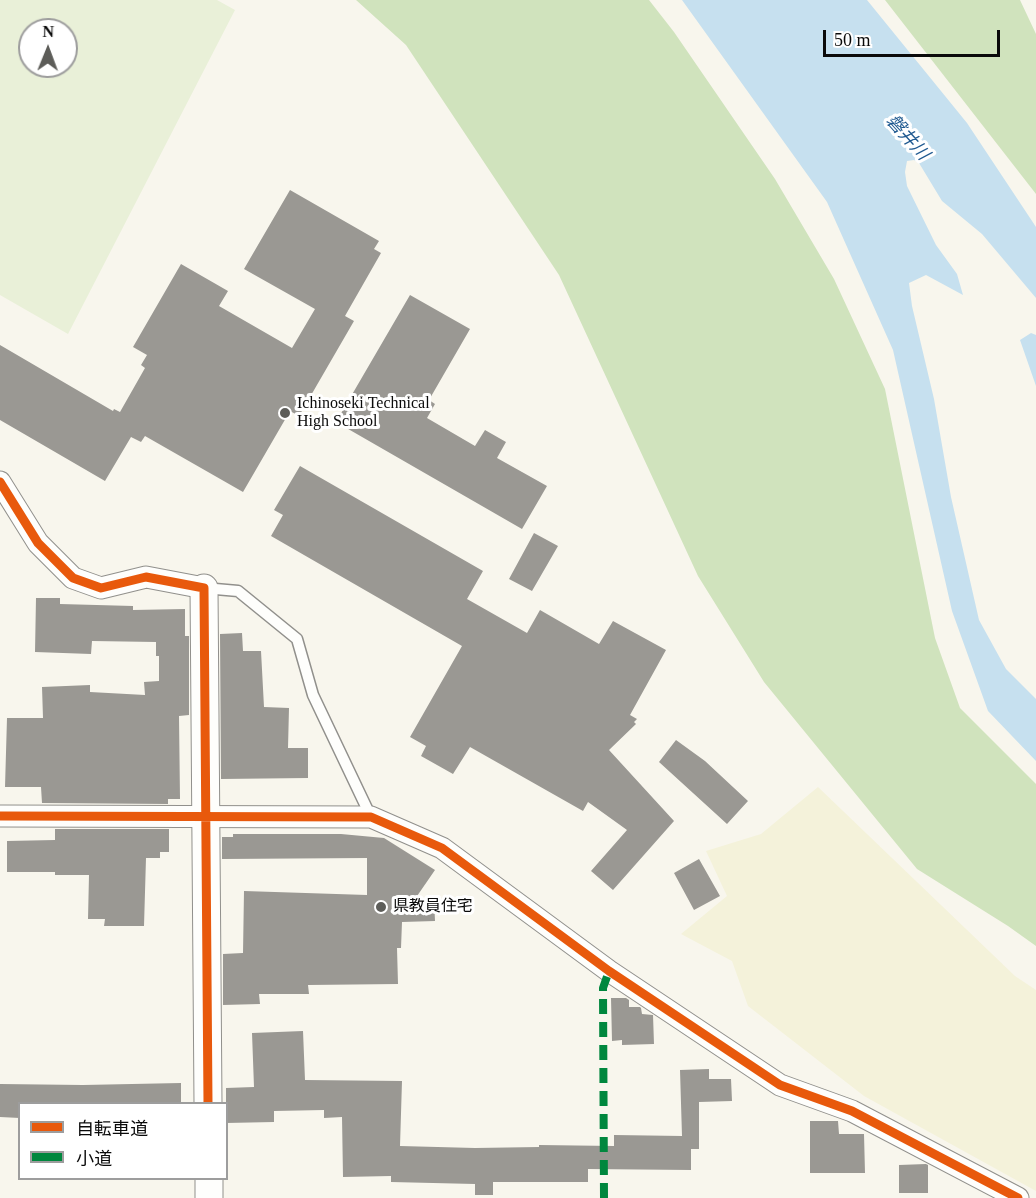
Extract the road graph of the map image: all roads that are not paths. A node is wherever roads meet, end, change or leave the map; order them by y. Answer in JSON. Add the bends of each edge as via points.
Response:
{"nodes":[{"id":1,"x":0,"y":482,"type":"edge"},
{"id":2,"x":204,"y":588,"type":"junction"},
{"id":3,"x":0,"y":816,"type":"edge"},
{"id":4,"x":206,"y":816,"type":"junction"},
{"id":5,"x":371,"y":817,"type":"junction"},
{"id":6,"x":208,"y":1102,"type":"edge"},
{"id":7,"x":209,"y":1180,"type":"edge"},
{"id":8,"x":209,"y":1198,"type":"edge"},
{"id":9,"x":1018,"y":1198,"type":"edge"}],
"edges":[{"from":1,"to":2,"type":"street","via":[[38,543],[73,578],[101,588],[146,577]]},
{"from":2,"to":4,"type":"street"},
{"from":2,"to":5,"type":"lane","via":[[238,591],[297,639],[314,695]]},
{"from":3,"to":4,"type":"street"},
{"from":4,"to":5,"type":"street"},
{"from":4,"to":6,"type":"street"},
{"from":5,"to":9,"type":"street","via":[[442,848],[609,971],[780,1085],[852,1111]]},
{"from":7,"to":8,"type":"street"}]}
